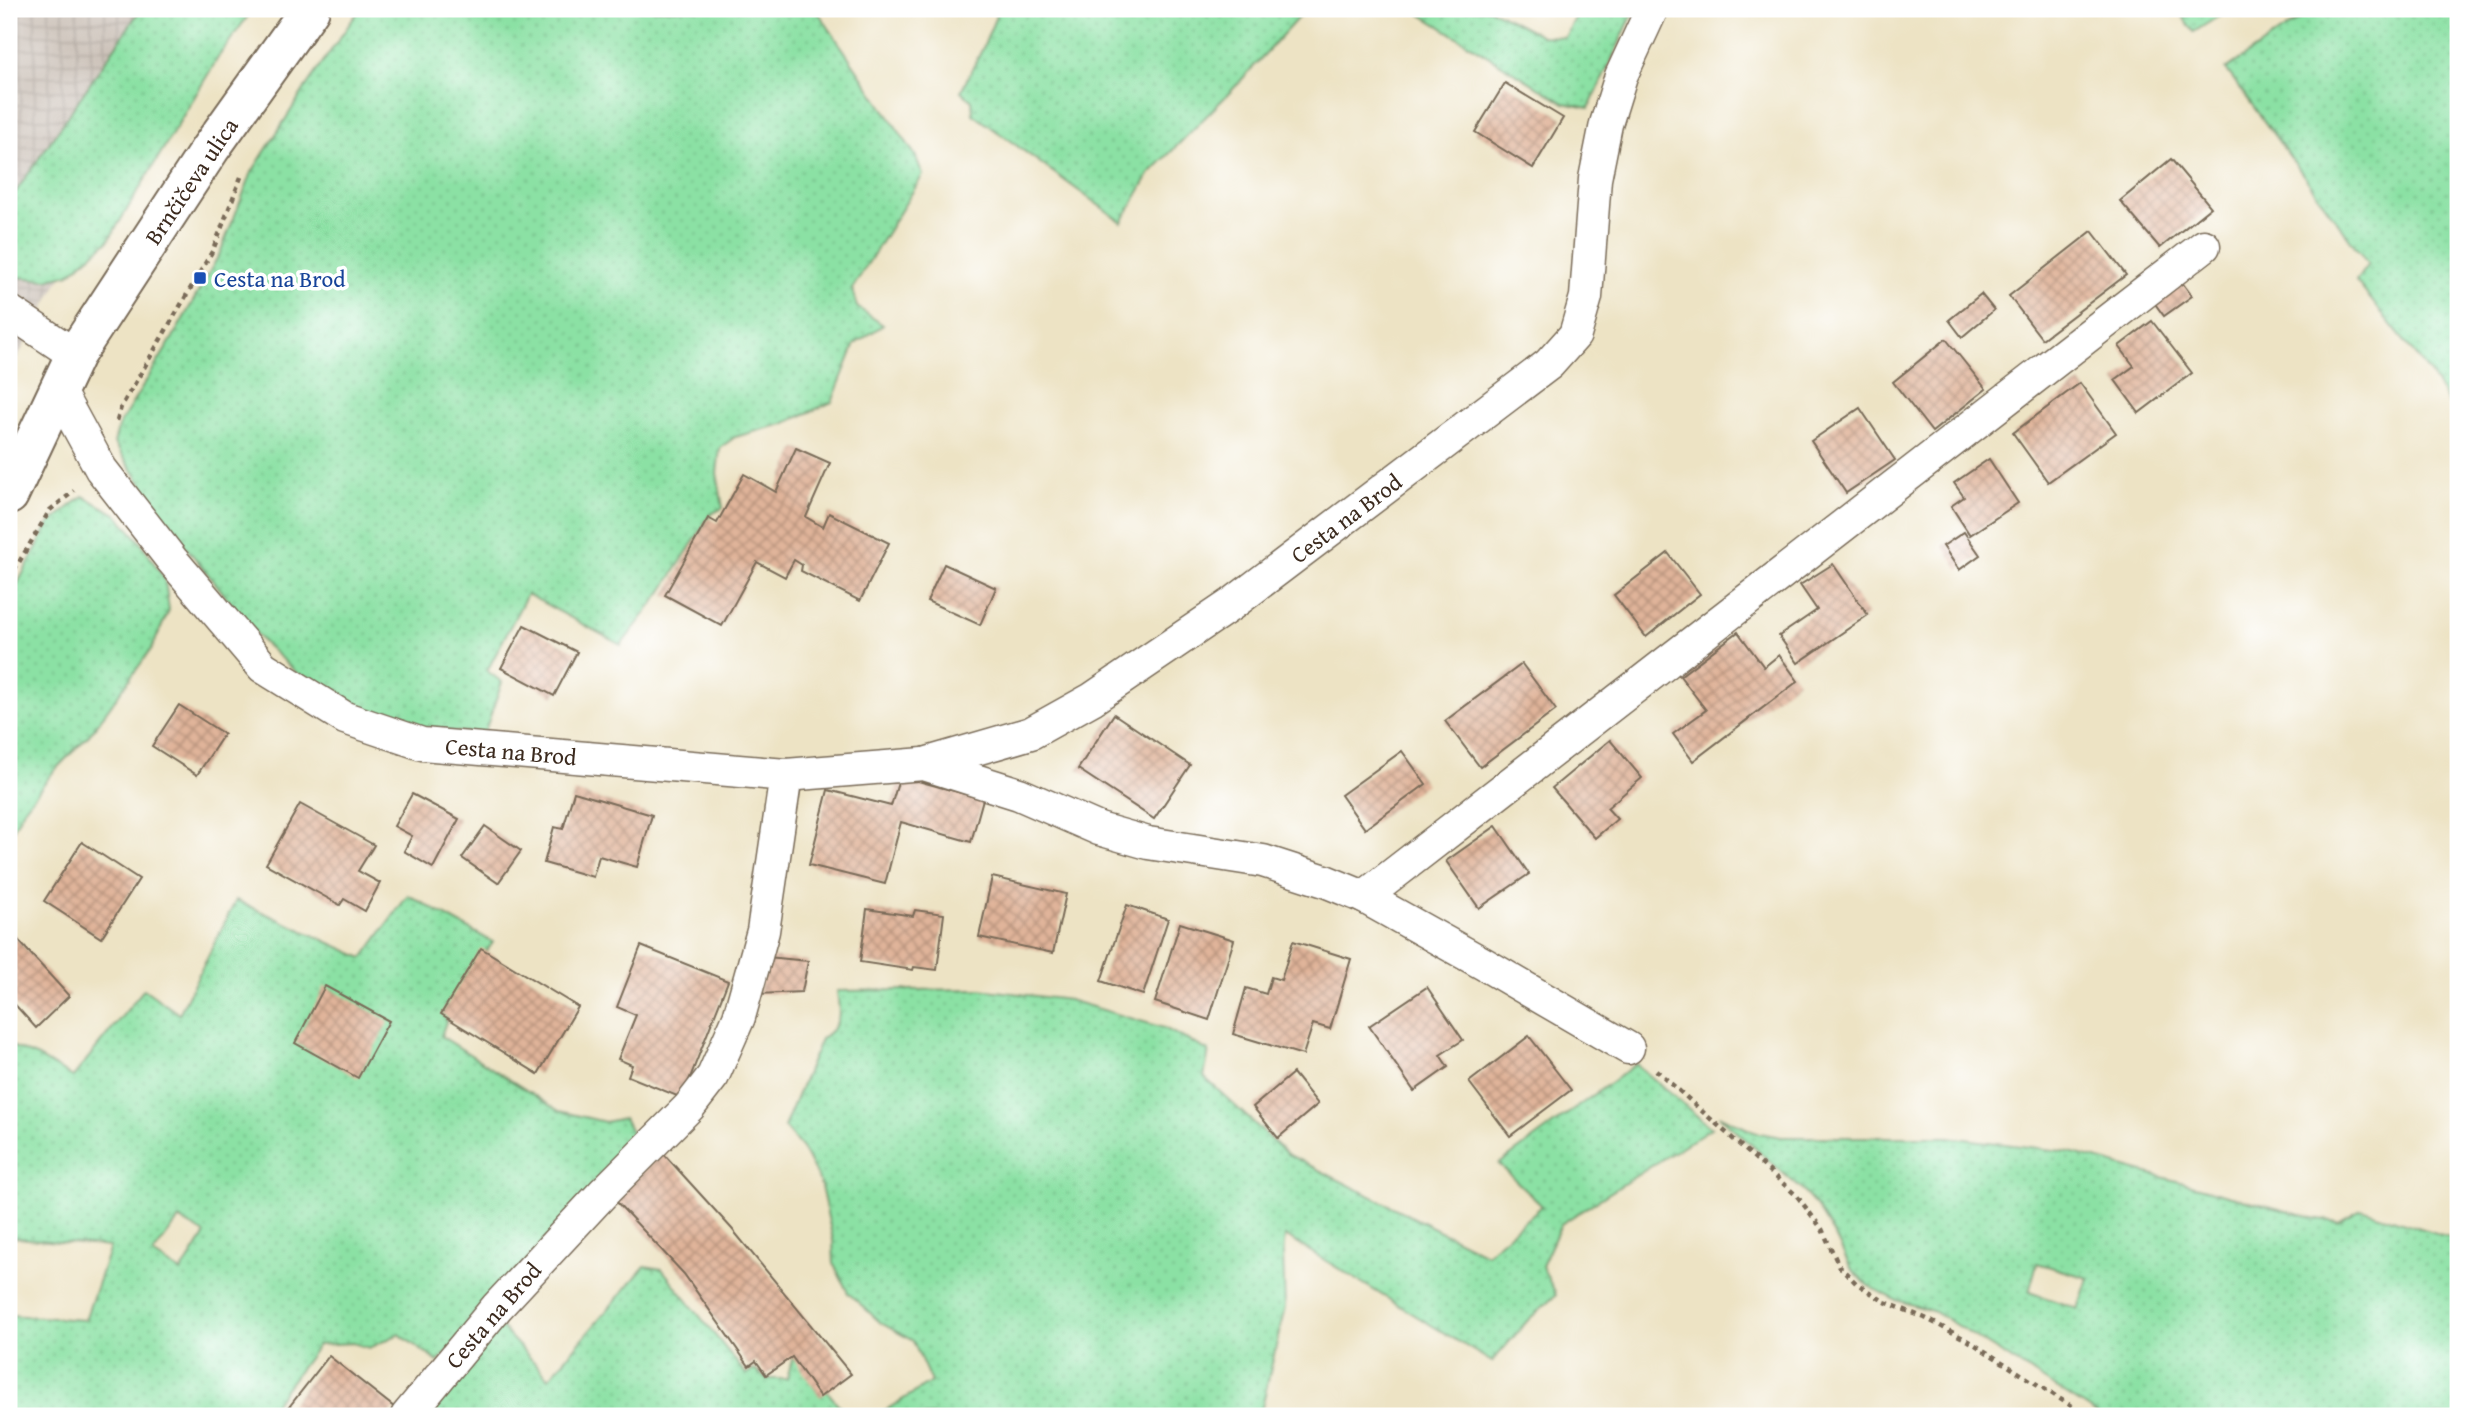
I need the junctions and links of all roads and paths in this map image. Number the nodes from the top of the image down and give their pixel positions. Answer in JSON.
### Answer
{"nodes":[{"id":1,"x":310,"y":9,"type":"edge"},
{"id":2,"x":1652,"y":9,"type":"edge"},
{"id":3,"x":242,"y":175,"type":"dead end"},
{"id":4,"x":2204,"y":246,"type":"dead end"},
{"id":5,"x":9,"y":311,"type":"edge"},
{"id":6,"x":75,"y":355,"type":"junction"},
{"id":7,"x":58,"y":390,"type":"junction"},
{"id":8,"x":101,"y":469,"type":"junction"},
{"id":9,"x":9,"y":495,"type":"edge"},
{"id":10,"x":9,"y":579,"type":"edge"},
{"id":11,"x":924,"y":764,"type":"junction"},
{"id":12,"x":786,"y":775,"type":"junction"},
{"id":13,"x":1364,"y":897,"type":"junction"},
{"id":14,"x":1628,"y":1048,"type":"joint"},
{"id":15,"x":407,"y":1416,"type":"edge"},
{"id":16,"x":2087,"y":1416,"type":"edge"}],
"edges":[{"from":1,"to":6,"type":"street","name":"Brnčičeva ulica"},
{"from":2,"to":11,"type":"street","name":"Cesta na Brod"},
{"from":3,"to":8,"type":"path"},
{"from":4,"to":13,"type":"street"},
{"from":5,"to":6,"type":"street"},
{"from":6,"to":7,"type":"street","name":"Brnčičeva ulica"},
{"from":7,"to":8,"type":"street","name":"Cesta na Brod"},
{"from":7,"to":9,"type":"street","name":"Brnčičeva ulica"},
{"from":8,"to":10,"type":"path"},
{"from":8,"to":12,"type":"street","name":"Cesta na Brod"},
{"from":11,"to":12,"type":"street","name":"Cesta na Brod"},
{"from":11,"to":13,"type":"street"},
{"from":12,"to":15,"type":"street","name":"Cesta na Brod"},
{"from":13,"to":14,"type":"street"},
{"from":14,"to":16,"type":"path"}]}
